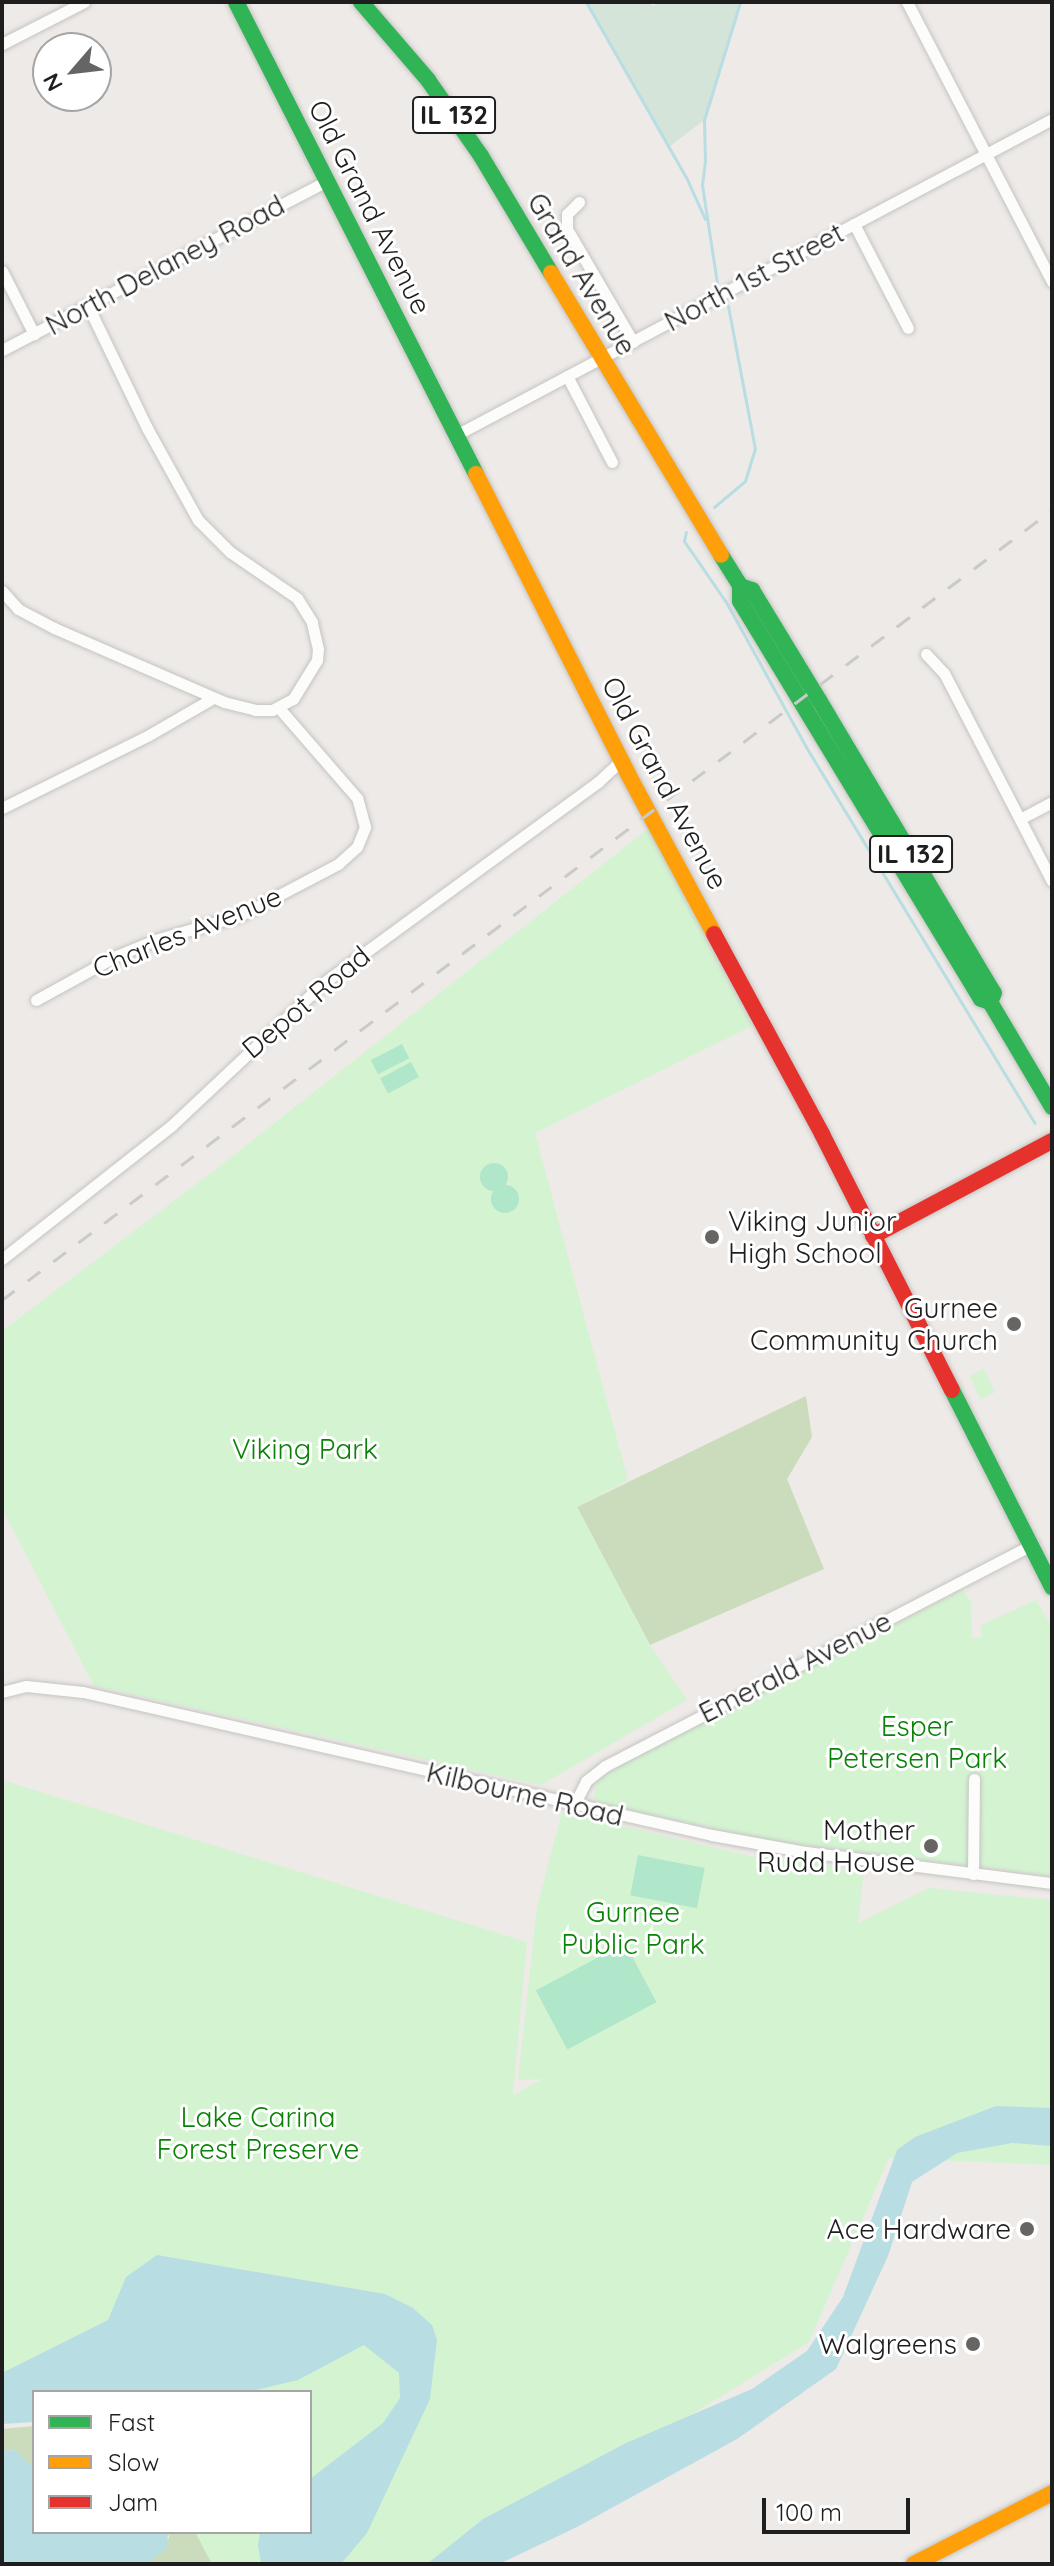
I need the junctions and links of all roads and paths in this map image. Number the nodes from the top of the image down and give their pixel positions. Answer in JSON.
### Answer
{"nodes":[{"id":1,"x":84,"y":2,"type":"edge"},
{"id":2,"x":236,"y":2,"type":"edge"},
{"id":3,"x":361,"y":2,"type":"edge"},
{"id":4,"x":907,"y":2,"type":"edge"},
{"id":5,"x":2,"y":44,"type":"edge"},
{"id":6,"x":1052,"y":119,"type":"edge"},
{"id":7,"x":987,"y":154,"type":"junction"},
{"id":8,"x":328,"y":180,"type":"junction"},
{"id":9,"x":579,"y":202,"type":"dead end"},
{"id":10,"x":854,"y":224,"type":"junction"},
{"id":11,"x":2,"y":271,"type":"edge"},
{"id":12,"x":1052,"y":282,"type":"edge"},
{"id":13,"x":88,"y":306,"type":"junction"},
{"id":14,"x":908,"y":328,"type":"dead end"},
{"id":15,"x":34,"y":334,"type":"junction"},
{"id":16,"x":633,"y":342,"type":"junction"},
{"id":17,"x":2,"y":350,"type":"edge"},
{"id":18,"x":603,"y":358,"type":"junction"},
{"id":19,"x":567,"y":376,"type":"junction"},
{"id":20,"x":456,"y":435,"type":"junction"},
{"id":21,"x":612,"y":462,"type":"dead end"},
{"id":22,"x":4,"y":598,"type":"edge"},
{"id":23,"x":926,"y":654,"type":"dead end"},
{"id":24,"x":213,"y":698,"type":"junction"},
{"id":25,"x":279,"y":708,"type":"junction"},
{"id":26,"x":622,"y":760,"type":"junction"},
{"id":27,"x":1052,"y":802,"type":"edge"},
{"id":28,"x":2,"y":808,"type":"edge"},
{"id":29,"x":1020,"y":819,"type":"junction"},
{"id":30,"x":1052,"y":881,"type":"edge"},
{"id":31,"x":36,"y":1000,"type":"dead end"},
{"id":32,"x":1052,"y":1107,"type":"edge"},
{"id":33,"x":1052,"y":1141,"type":"edge"},
{"id":34,"x":873,"y":1236,"type":"junction"},
{"id":35,"x":2,"y":1259,"type":"edge"},
{"id":36,"x":1031,"y":1545,"type":"junction"},
{"id":37,"x":1052,"y":1587,"type":"edge"},
{"id":38,"x":2,"y":1692,"type":"edge"},
{"id":39,"x":974,"y":1779,"type":"dead end"},
{"id":40,"x":574,"y":1805,"type":"junction"},
{"id":41,"x":973,"y":1874,"type":"junction"},
{"id":42,"x":1052,"y":1883,"type":"edge"},
{"id":43,"x":1052,"y":2493,"type":"edge"},
{"id":44,"x":914,"y":2564,"type":"edge"}],
"edges":[{"from":1,"to":5,"type":"street"},
{"from":2,"to":8,"type":"street","name":"Old Grand Avenue"},
{"from":3,"to":18,"type":"street","name":"Grand Avenue","number":"IL 132"},
{"from":4,"to":7,"type":"street"},
{"from":6,"to":7,"type":"street","name":"North 1st Street"},
{"from":7,"to":10,"type":"street","name":"North 1st Street"},
{"from":7,"to":12,"type":"street"},
{"from":8,"to":13,"type":"street","name":"North Delaney Road"},
{"from":8,"to":20,"type":"street","name":"Old Grand Avenue"},
{"from":9,"to":16,"type":"street"},
{"from":10,"to":14,"type":"street"},
{"from":10,"to":16,"type":"street","name":"North 1st Street"},
{"from":11,"to":15,"type":"street"},
{"from":13,"to":15,"type":"street","name":"North Delaney Road"},
{"from":13,"to":25,"type":"street"},
{"from":15,"to":17,"type":"street","name":"North Delaney Road"},
{"from":16,"to":18,"type":"street","name":"North 1st Street"},
{"from":18,"to":19,"type":"street","name":"North 1st Street"},
{"from":18,"to":32,"type":"street","name":"Grand Avenue","number":"IL 132"},
{"from":19,"to":20,"type":"street","name":"North 1st Street"},
{"from":19,"to":21,"type":"street"},
{"from":20,"to":26,"type":"street","name":"Old Grand Avenue"},
{"from":22,"to":24,"type":"street"},
{"from":23,"to":29,"type":"street"},
{"from":24,"to":25,"type":"street"},
{"from":24,"to":28,"type":"street"},
{"from":25,"to":31,"type":"street","name":"Charles Avenue"},
{"from":26,"to":34,"type":"street","name":"Old Grand Avenue"},
{"from":26,"to":35,"type":"street","name":"Depot Road"},
{"from":27,"to":29,"type":"street"},
{"from":29,"to":30,"type":"street"},
{"from":33,"to":34,"type":"street"},
{"from":34,"to":36,"type":"street","name":"Old Grand Avenue"},
{"from":36,"to":37,"type":"street","name":"Old Grand Avenue"},
{"from":36,"to":40,"type":"street","name":"Emerald Avenue"},
{"from":38,"to":40,"type":"street","name":"Kilbourne Road"},
{"from":39,"to":41,"type":"street"},
{"from":40,"to":41,"type":"street","name":"Kilbourne Road"},
{"from":41,"to":42,"type":"street","name":"Kilbourne Road"},
{"from":43,"to":44,"type":"street"}]}
